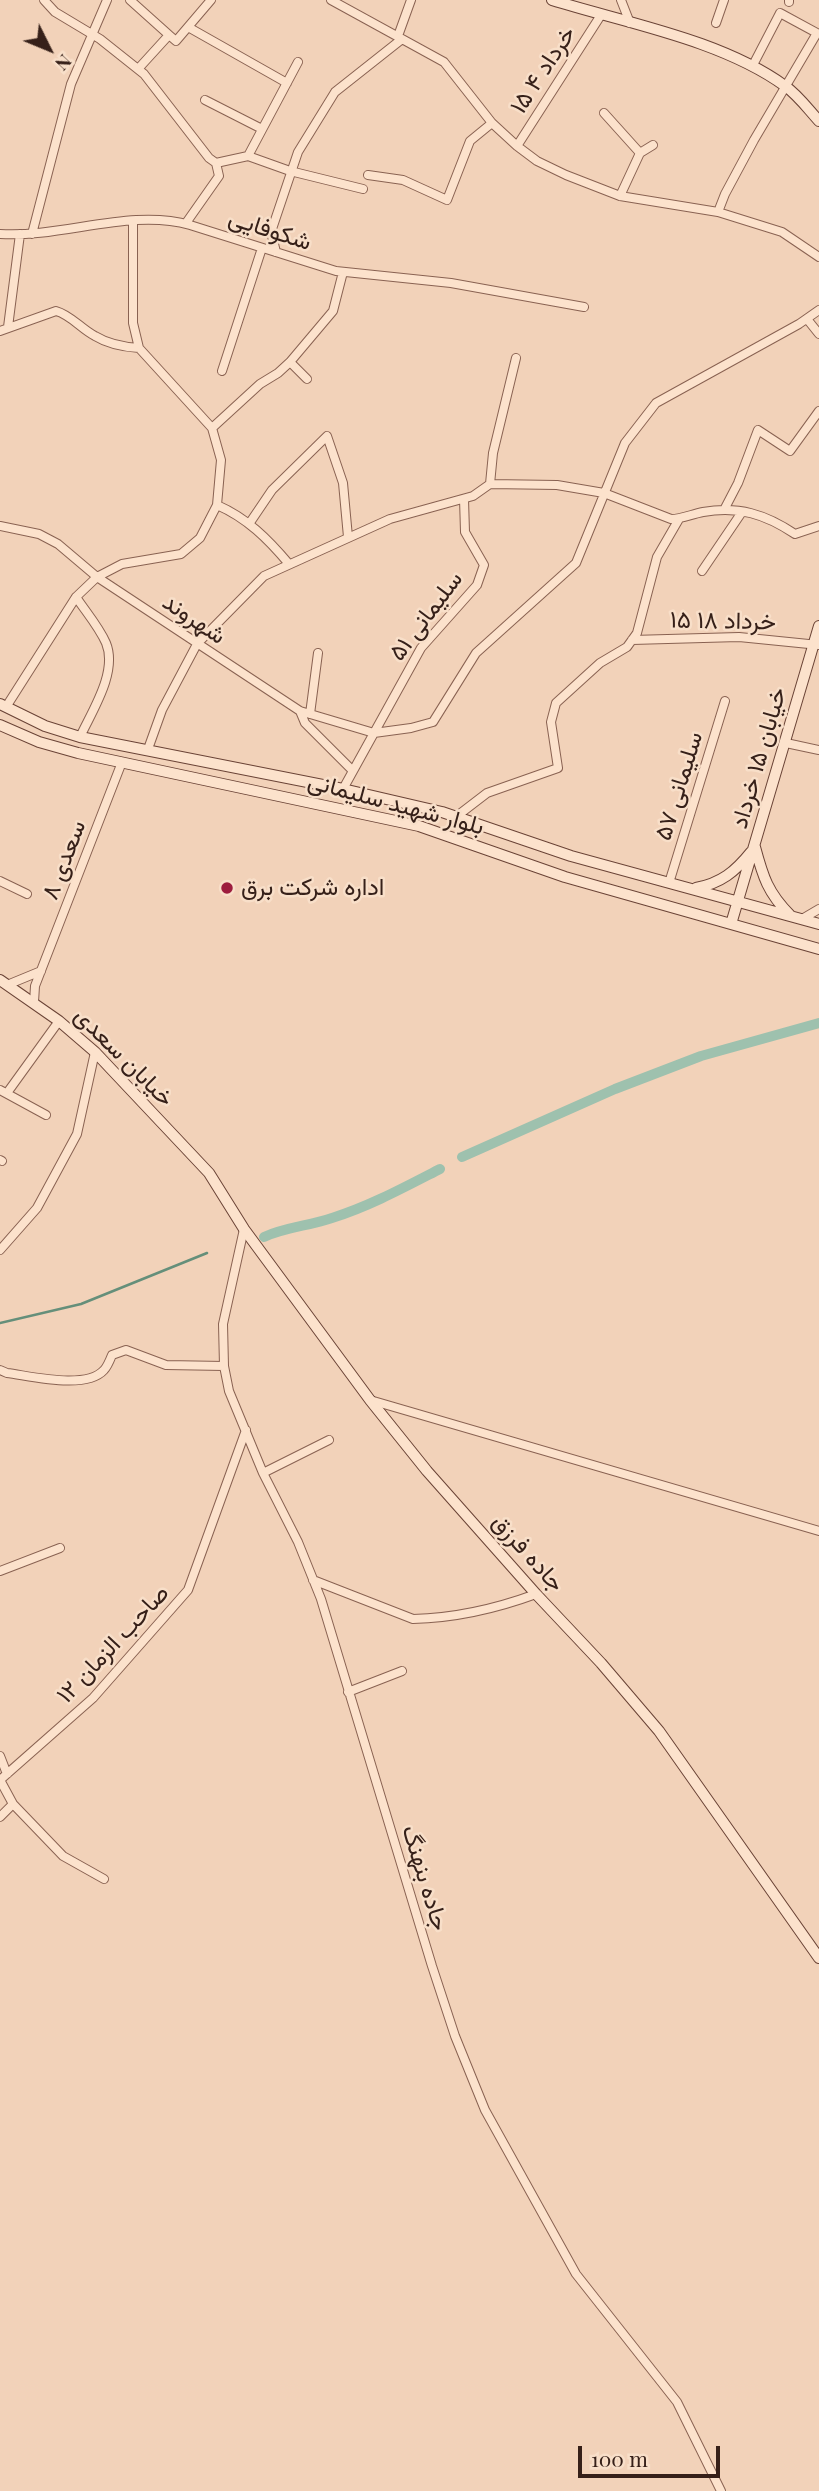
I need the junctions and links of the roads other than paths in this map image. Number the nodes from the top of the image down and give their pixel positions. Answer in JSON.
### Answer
{"nodes":[{"id":1,"x":44,"y":0,"type":"edge"},
{"id":2,"x":107,"y":0,"type":"edge"},
{"id":3,"x":130,"y":0,"type":"edge"},
{"id":4,"x":211,"y":0,"type":"edge"},
{"id":5,"x":331,"y":0,"type":"edge"},
{"id":6,"x":411,"y":0,"type":"edge"},
{"id":7,"x":552,"y":0,"type":"edge"},
{"id":8,"x":579,"y":0,"type":"edge"},
{"id":9,"x":621,"y":0,"type":"edge"},
{"id":10,"x":724,"y":0,"type":"edge"},
{"id":11,"x":568,"y":5,"type":"junction"},
{"id":12,"x":601,"y":15,"type":"junction"},
{"id":13,"x":630,"y":23,"type":"junction"},
{"id":14,"x":716,"y":23,"type":"dead end"},
{"id":15,"x":188,"y":27,"type":"junction"},
{"id":16,"x":92,"y":34,"type":"junction"},
{"id":17,"x":169,"y":35,"type":"junction"},
{"id":18,"x":400,"y":38,"type":"junction"},
{"id":19,"x":298,"y":62,"type":"dead end"},
{"id":20,"x":753,"y":65,"type":"junction"},
{"id":21,"x":138,"y":69,"type":"junction"},
{"id":22,"x":287,"y":83,"type":"junction"},
{"id":23,"x":787,"y":87,"type":"junction"},
{"id":24,"x":205,"y":100,"type":"dead end"},
{"id":25,"x":604,"y":113,"type":"dead end"},
{"id":26,"x":819,"y":121,"type":"edge"},
{"id":27,"x":492,"y":123,"type":"junction"},
{"id":28,"x":262,"y":129,"type":"junction"},
{"id":29,"x":653,"y":145,"type":"dead end"},
{"id":30,"x":517,"y":146,"type":"junction"},
{"id":31,"x":640,"y":153,"type":"junction"},
{"id":32,"x":248,"y":156,"type":"junction"},
{"id":33,"x":216,"y":163,"type":"junction"},
{"id":34,"x":290,"y":171,"type":"junction"},
{"id":35,"x":368,"y":175,"type":"dead end"},
{"id":36,"x":363,"y":189,"type":"dead end"},
{"id":37,"x":621,"y":196,"type":"junction"},
{"id":38,"x":718,"y":212,"type":"junction"},
{"id":39,"x":132,"y":221,"type":"junction"},
{"id":40,"x":186,"y":223,"type":"junction"},
{"id":41,"x":0,"y":234,"type":"edge"},
{"id":42,"x":20,"y":234,"type":"junction"},
{"id":43,"x":32,"y":234,"type":"junction"},
{"id":44,"x":262,"y":248,"type":"junction"},
{"id":45,"x":276,"y":253,"type":"junction"},
{"id":46,"x":819,"y":257,"type":"edge"},
{"id":47,"x":343,"y":272,"type":"junction"},
{"id":48,"x":584,"y":307,"type":"dead end"},
{"id":49,"x":819,"y":310,"type":"edge"},
{"id":50,"x":807,"y":320,"type":"junction"},
{"id":51,"x":4,"y":329,"type":"edge"},
{"id":52,"x":819,"y":334,"type":"edge"},
{"id":53,"x":139,"y":348,"type":"junction"},
{"id":54,"x":516,"y":358,"type":"dead end"},
{"id":55,"x":290,"y":362,"type":"junction"},
{"id":56,"x":222,"y":371,"type":"dead end"},
{"id":57,"x":307,"y":380,"type":"dead end"},
{"id":58,"x":819,"y":411,"type":"edge"},
{"id":59,"x":212,"y":428,"type":"junction"},
{"id":60,"x":490,"y":484,"type":"junction"},
{"id":61,"x":604,"y":493,"type":"junction"},
{"id":62,"x":464,"y":499,"type":"junction"},
{"id":63,"x":217,"y":505,"type":"junction"},
{"id":64,"x":725,"y":508,"type":"junction"},
{"id":65,"x":742,"y":512,"type":"junction"},
{"id":66,"x":679,"y":519,"type":"junction"},
{"id":67,"x":249,"y":524,"type":"junction"},
{"id":68,"x":0,"y":526,"type":"edge"},
{"id":69,"x":819,"y":526,"type":"edge"},
{"id":70,"x":348,"y":537,"type":"junction"},
{"id":71,"x":289,"y":564,"type":"junction"},
{"id":72,"x":702,"y":572,"type":"dead end"},
{"id":73,"x":97,"y":577,"type":"junction"},
{"id":74,"x":76,"y":597,"type":"junction"},
{"id":75,"x":819,"y":626,"type":"edge"},
{"id":76,"x":632,"y":640,"type":"junction"},
{"id":77,"x":197,"y":645,"type":"junction"},
{"id":78,"x":816,"y":645,"type":"edge"},
{"id":79,"x":318,"y":653,"type":"dead end"},
{"id":80,"x":725,"y":701,"type":"dead end"},
{"id":81,"x":3,"y":705,"type":"edge"},
{"id":82,"x":300,"y":711,"type":"junction"},
{"id":83,"x":310,"y":714,"type":"junction"},
{"id":84,"x":0,"y":725,"type":"edge"},
{"id":85,"x":374,"y":733,"type":"junction"},
{"id":86,"x":80,"y":737,"type":"junction"},
{"id":87,"x":786,"y":743,"type":"junction"},
{"id":88,"x":148,"y":749,"type":"junction"},
{"id":89,"x":819,"y":750,"type":"edge"},
{"id":90,"x":207,"y":761,"type":"junction"},
{"id":91,"x":122,"y":762,"type":"junction"},
{"id":92,"x":352,"y":770,"type":"junction"},
{"id":93,"x":203,"y":779,"type":"junction"},
{"id":94,"x":343,"y":789,"type":"junction"},
{"id":95,"x":457,"y":816,"type":"junction"},
{"id":96,"x":755,"y":847,"type":"junction"},
{"id":97,"x":0,"y":881,"type":"edge"},
{"id":98,"x":668,"y":883,"type":"junction"},
{"id":99,"x":691,"y":889,"type":"junction"},
{"id":100,"x":27,"y":894,"type":"dead end"},
{"id":101,"x":737,"y":902,"type":"junction"},
{"id":102,"x":819,"y":909,"type":"edge"},
{"id":103,"x":797,"y":918,"type":"junction"},
{"id":104,"x":731,"y":924,"type":"junction"},
{"id":105,"x":819,"y":924,"type":"edge"},
{"id":106,"x":819,"y":949,"type":"edge"},
{"id":107,"x":41,"y":971,"type":"junction"},
{"id":108,"x":3,"y":982,"type":"edge"},
{"id":109,"x":34,"y":1002,"type":"junction"},
{"id":110,"x":59,"y":1020,"type":"junction"},
{"id":111,"x":95,"y":1052,"type":"junction"},
{"id":112,"x":3,"y":1092,"type":"edge"},
{"id":113,"x":46,"y":1115,"type":"dead end"},
{"id":114,"x":209,"y":1173,"type":"joint"},
{"id":115,"x":244,"y":1229,"type":"junction"},
{"id":116,"x":0,"y":1250,"type":"edge"},
{"id":117,"x":223,"y":1366,"type":"junction"},
{"id":118,"x":0,"y":1370,"type":"edge"},
{"id":119,"x":370,"y":1400,"type":"junction"},
{"id":120,"x":246,"y":1430,"type":"junction"},
{"id":121,"x":329,"y":1440,"type":"dead end"},
{"id":122,"x":262,"y":1473,"type":"junction"},
{"id":123,"x":819,"y":1531,"type":"edge"},
{"id":124,"x":60,"y":1548,"type":"dead end"},
{"id":125,"x":0,"y":1571,"type":"edge"},
{"id":126,"x":313,"y":1580,"type":"junction"},
{"id":127,"x":536,"y":1594,"type":"junction"},
{"id":128,"x":402,"y":1671,"type":"dead end"},
{"id":129,"x":348,"y":1692,"type":"junction"},
{"id":130,"x":0,"y":1756,"type":"edge"},
{"id":131,"x":3,"y":1778,"type":"edge"},
{"id":132,"x":13,"y":1804,"type":"junction"},
{"id":133,"x":0,"y":1817,"type":"edge"},
{"id":134,"x":104,"y":1880,"type":"dead end"},
{"id":135,"x":819,"y":1958,"type":"edge"},
{"id":136,"x":721,"y":2491,"type":"edge"}],
"edges":[{"from":1,"to":16,"type":"street"},
{"from":2,"to":16,"type":"street"},
{"from":3,"to":17,"type":"street"},
{"from":4,"to":15,"type":"street"},
{"from":5,"to":18,"type":"street"},
{"from":6,"to":18,"type":"street"},
{"from":7,"to":11,"type":"main road"},
{"from":8,"to":11,"type":"street"},
{"from":9,"to":13,"type":"street"},
{"from":10,"to":14,"type":"street"},
{"from":11,"to":12,"type":"main road"},
{"from":12,"to":13,"type":"main road"},
{"from":12,"to":30,"type":"street","name":"۱۵ خرداد ۴"},
{"from":13,"to":20,"type":"main road"},
{"from":15,"to":17,"type":"street"},
{"from":15,"to":22,"type":"street"},
{"from":16,"to":21,"type":"street"},
{"from":16,"to":43,"type":"street"},
{"from":17,"to":21,"type":"street"},
{"from":18,"to":27,"type":"street"},
{"from":18,"to":34,"type":"street"},
{"from":19,"to":22,"type":"street"},
{"from":20,"to":23,"type":"main road"},
{"from":20,"to":23,"type":"street"},
{"from":21,"to":33,"type":"street"},
{"from":22,"to":28,"type":"street"},
{"from":23,"to":26,"type":"main road"},
{"from":23,"to":38,"type":"street"},
{"from":24,"to":28,"type":"street"},
{"from":25,"to":31,"type":"street"},
{"from":27,"to":30,"type":"street"},
{"from":27,"to":35,"type":"street"},
{"from":28,"to":32,"type":"street"},
{"from":29,"to":31,"type":"street"},
{"from":30,"to":37,"type":"street"},
{"from":31,"to":37,"type":"street"},
{"from":32,"to":33,"type":"street"},
{"from":32,"to":34,"type":"street"},
{"from":33,"to":40,"type":"street"},
{"from":34,"to":36,"type":"street"},
{"from":34,"to":45,"type":"street"},
{"from":37,"to":38,"type":"street"},
{"from":38,"to":46,"type":"street"},
{"from":39,"to":40,"type":"street","name":"شکوفایی"},
{"from":39,"to":43,"type":"street","name":"شکوفایی"},
{"from":39,"to":53,"type":"street"},
{"from":40,"to":44,"type":"street","name":"شکوفایی"},
{"from":41,"to":42,"type":"street","name":"شکوفایی"},
{"from":42,"to":43,"type":"street","name":"شکوفایی"},
{"from":42,"to":51,"type":"street"},
{"from":44,"to":45,"type":"street","name":"شکوفایی"},
{"from":44,"to":56,"type":"street"},
{"from":45,"to":47,"type":"street","name":"شکوفایی"},
{"from":47,"to":48,"type":"street","name":"شکوفایی"},
{"from":47,"to":55,"type":"street"},
{"from":49,"to":50,"type":"street"},
{"from":50,"to":52,"type":"street"},
{"from":50,"to":61,"type":"street"},
{"from":51,"to":53,"type":"street"},
{"from":53,"to":59,"type":"street"},
{"from":54,"to":60,"type":"street"},
{"from":55,"to":57,"type":"street"},
{"from":55,"to":59,"type":"street"},
{"from":58,"to":64,"type":"street"},
{"from":59,"to":63,"type":"street"},
{"from":60,"to":61,"type":"street"},
{"from":60,"to":62,"type":"street"},
{"from":61,"to":66,"type":"street"},
{"from":61,"to":85,"type":"street"},
{"from":62,"to":70,"type":"street"},
{"from":62,"to":85,"type":"street","name":"سلیمانی ۵۱"},
{"from":63,"to":67,"type":"street"},
{"from":63,"to":73,"type":"street"},
{"from":64,"to":65,"type":"street"},
{"from":64,"to":66,"type":"street"},
{"from":65,"to":69,"type":"street"},
{"from":65,"to":72,"type":"street"},
{"from":66,"to":76,"type":"street"},
{"from":67,"to":70,"type":"street"},
{"from":67,"to":71,"type":"street"},
{"from":68,"to":73,"type":"street","name":"شهروند"},
{"from":70,"to":71,"type":"street"},
{"from":71,"to":77,"type":"street"},
{"from":73,"to":74,"type":"street"},
{"from":73,"to":77,"type":"street","name":"شهروند"},
{"from":74,"to":81,"type":"street"},
{"from":74,"to":86,"type":"street"},
{"from":75,"to":78,"type":"main road","name":"خیابان ۱۵ خرداد"},
{"from":76,"to":78,"type":"street","name":"۱۵ خرداد ۱۸"},
{"from":76,"to":95,"type":"street"},
{"from":77,"to":82,"type":"street","name":"شهروند"},
{"from":77,"to":88,"type":"street"},
{"from":78,"to":87,"type":"main road","name":"خیابان ۱۵ خرداد"},
{"from":79,"to":83,"type":"street"},
{"from":80,"to":98,"type":"street","name":"سلیمانی ۵۷"},
{"from":81,"to":86,"type":"main road","name":"بلوار شهید سلیمانی"},
{"from":82,"to":83,"type":"street","name":"شهروند"},
{"from":82,"to":92,"type":"street"},
{"from":83,"to":85,"type":"street","name":"شهروند"},
{"from":84,"to":91,"type":"main road","name":"بلوار شهید سلیمانی"},
{"from":85,"to":92,"type":"street","name":"سلیمانی ۵۱"},
{"from":86,"to":88,"type":"main road","name":"بلوار شهید سلیمانی"},
{"from":87,"to":89,"type":"street"},
{"from":87,"to":96,"type":"main road","name":"خیابان ۱۵ خرداد"},
{"from":88,"to":90,"type":"main road","name":"بلوار شهید سلیمانی"},
{"from":90,"to":93,"type":"main road"},
{"from":90,"to":94,"type":"main road","name":"بلوار شهید سلیمانی"},
{"from":91,"to":93,"type":"main road","name":"بلوار شهید سلیمانی"},
{"from":91,"to":107,"type":"street","name":"سعدی ۸"},
{"from":92,"to":94,"type":"street","name":"سلیمانی ۵۱"},
{"from":93,"to":104,"type":"main road","name":"بلوار شهید سلیمانی"},
{"from":94,"to":95,"type":"main road","name":"بلوار شهید سلیمانی"},
{"from":95,"to":98,"type":"main road","name":"بلوار شهید سلیمانی"},
{"from":96,"to":99,"type":"main road"},
{"from":96,"to":101,"type":"main road","name":"خیابان ۱۵ خرداد"},
{"from":96,"to":103,"type":"main road"},
{"from":97,"to":100,"type":"street"},
{"from":98,"to":99,"type":"main road","name":"بلوار شهید سلیمانی"},
{"from":99,"to":101,"type":"main road","name":"بلوار شهید سلیمانی"},
{"from":101,"to":103,"type":"main road","name":"بلوار شهید سلیمانی"},
{"from":101,"to":104,"type":"main road","name":"خیابان ۱۵ خرداد"},
{"from":102,"to":103,"type":"street"},
{"from":103,"to":105,"type":"main road","name":"بلوار شهید سلیمانی"},
{"from":104,"to":106,"type":"main road","name":"بلوار شهید سلیمانی"},
{"from":107,"to":108,"type":"street"},
{"from":107,"to":109,"type":"street","name":"سعدی ۸"},
{"from":108,"to":109,"type":"main road","name":"خیابان سعدی"},
{"from":109,"to":110,"type":"main road","name":"خیابان سعدی"},
{"from":110,"to":111,"type":"main road","name":"خیابان سعدی"},
{"from":110,"to":112,"type":"street"},
{"from":111,"to":114,"type":"main road","name":"خیابان سعدی"},
{"from":111,"to":116,"type":"street"},
{"from":112,"to":113,"type":"street"},
{"from":114,"to":115,"type":"main road","name":"جاده فرزق"},
{"from":115,"to":117,"type":"street","name":"جاده بنهنگ"},
{"from":115,"to":119,"type":"main road","name":"جاده فرزق"},
{"from":117,"to":118,"type":"street"},
{"from":117,"to":120,"type":"street","name":"جاده بنهنگ"},
{"from":119,"to":123,"type":"street"},
{"from":119,"to":127,"type":"main road","name":"جاده فرزق"},
{"from":120,"to":122,"type":"street","name":"جاده بنهنگ"},
{"from":120,"to":131,"type":"street","name":"صاحب الزمان ۱۲"},
{"from":121,"to":122,"type":"street"},
{"from":122,"to":126,"type":"street","name":"جاده بنهنگ"},
{"from":124,"to":125,"type":"street"},
{"from":126,"to":127,"type":"street"},
{"from":126,"to":129,"type":"street","name":"جاده بنهنگ"},
{"from":127,"to":135,"type":"main road","name":"جاده فرزق"},
{"from":128,"to":129,"type":"street"},
{"from":129,"to":136,"type":"street","name":"جاده بنهنگ"},
{"from":130,"to":131,"type":"street"},
{"from":131,"to":132,"type":"street"},
{"from":132,"to":133,"type":"street"},
{"from":132,"to":134,"type":"street"}]}
